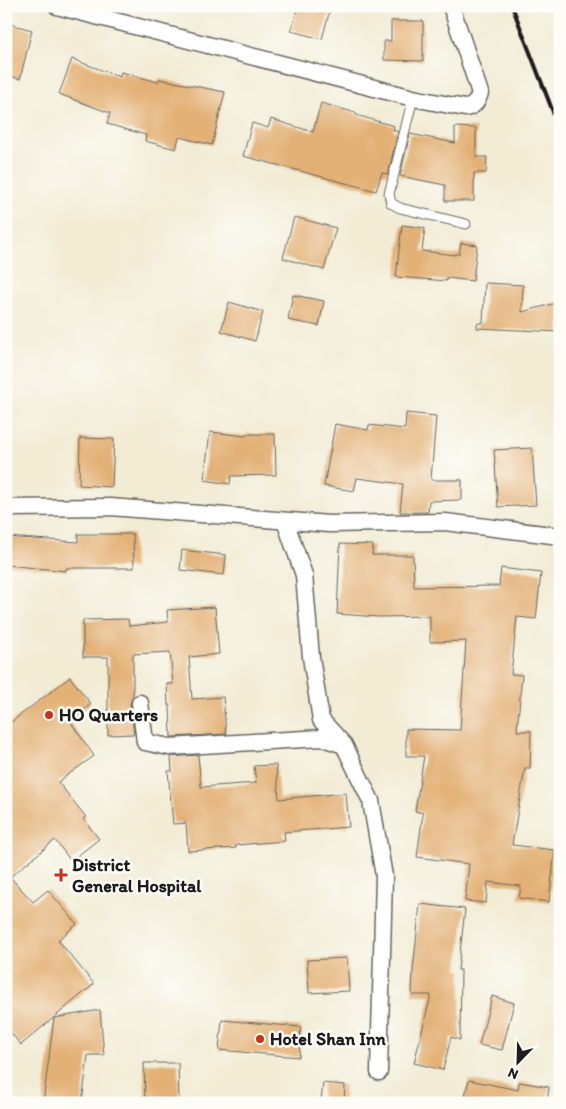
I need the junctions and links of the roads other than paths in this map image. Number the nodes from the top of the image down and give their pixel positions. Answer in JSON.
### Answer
{"nodes":[{"id":1,"x":56,"y":6,"type":"edge"},
{"id":2,"x":451,"y":6,"type":"edge"},
{"id":3,"x":412,"y":98,"type":"junction"},
{"id":4,"x":466,"y":224,"type":"dead end"},
{"id":5,"x":6,"y":508,"type":"edge"},
{"id":6,"x":286,"y":520,"type":"junction"},
{"id":7,"x":560,"y":536,"type":"edge"},
{"id":8,"x":140,"y":703,"type":"dead end"},
{"id":9,"x":344,"y":745,"type":"junction"},
{"id":10,"x":379,"y":1072,"type":"dead end"}],
"edges":[{"from":1,"to":3,"type":"street"},
{"from":2,"to":3,"type":"street"},
{"from":3,"to":4,"type":"lane"},
{"from":5,"to":6,"type":"street"},
{"from":6,"to":7,"type":"street"},
{"from":6,"to":9,"type":"street"},
{"from":8,"to":9,"type":"street"},
{"from":9,"to":10,"type":"street"}]}
